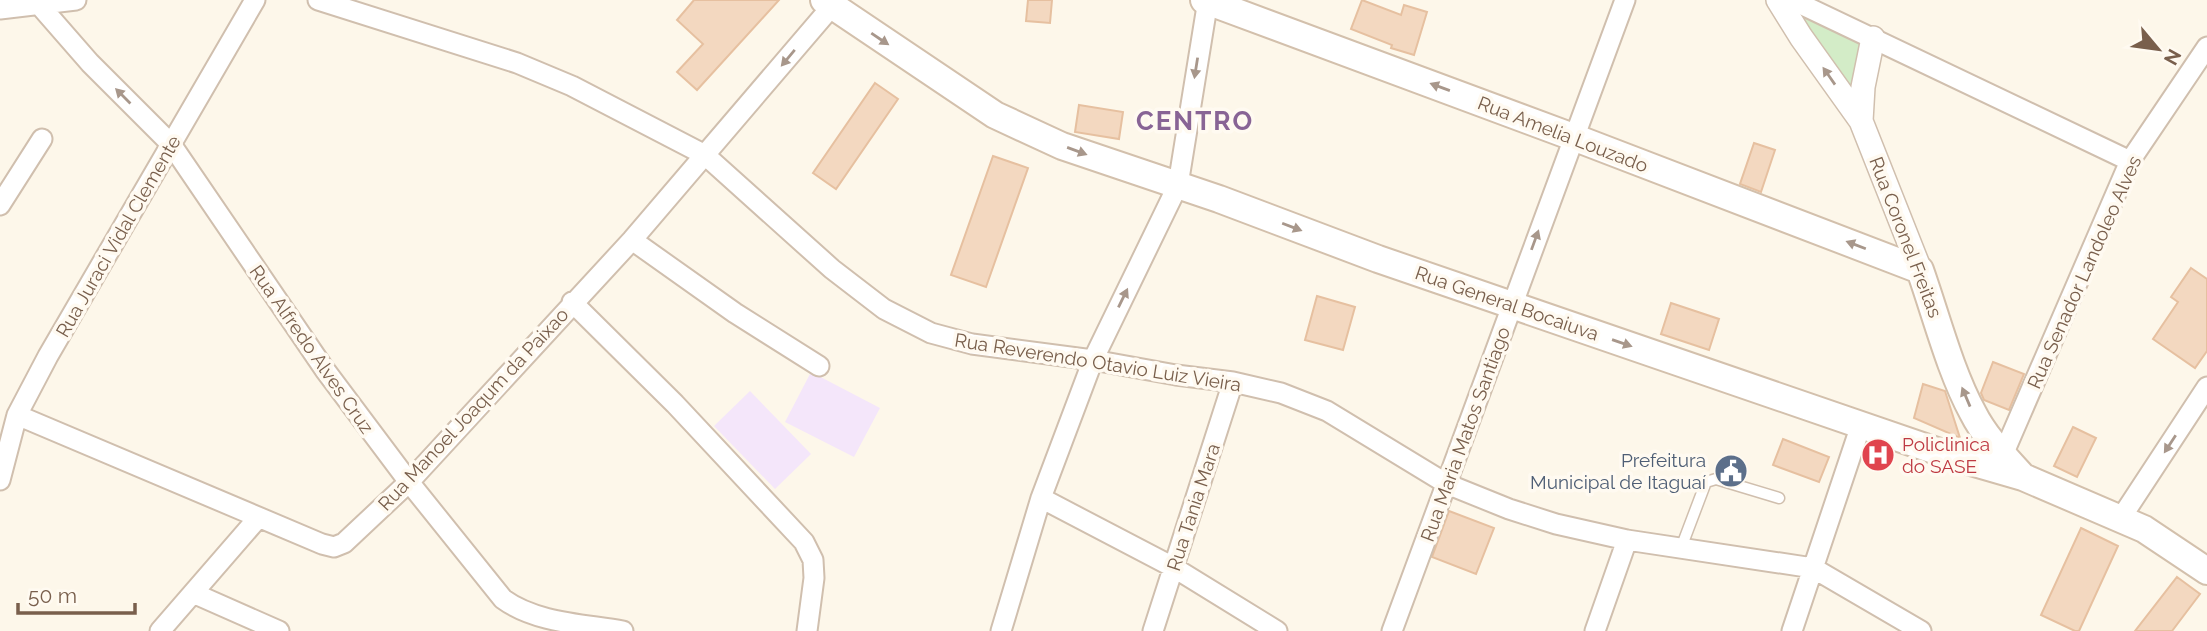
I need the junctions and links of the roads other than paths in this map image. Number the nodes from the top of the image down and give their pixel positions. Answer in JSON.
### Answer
{"nodes":[{"id":1,"x":76,"y":0,"type":"edge"},
{"id":2,"x":255,"y":0,"type":"edge"},
{"id":3,"x":318,"y":0,"type":"edge"},
{"id":4,"x":1207,"y":0,"type":"edge"},
{"id":5,"x":1625,"y":0,"type":"edge"},
{"id":6,"x":1779,"y":0,"type":"edge"},
{"id":7,"x":1792,"y":0,"type":"edge"},
{"id":8,"x":37,"y":2,"type":"edge"},
{"id":9,"x":828,"y":3,"type":"edge"},
{"id":10,"x":0,"y":9,"type":"edge"},
{"id":11,"x":1873,"y":38,"type":"junction"},
{"id":12,"x":2207,"y":47,"type":"edge"},
{"id":13,"x":1861,"y":121,"type":"junction"},
{"id":14,"x":1573,"y":137,"type":"junction"},
{"id":15,"x":42,"y":139,"type":"dead end"},
{"id":16,"x":171,"y":144,"type":"junction"},
{"id":17,"x":705,"y":155,"type":"junction"},
{"id":18,"x":2130,"y":161,"type":"junction"},
{"id":19,"x":1178,"y":185,"type":"junction"},
{"id":20,"x":0,"y":205,"type":"edge"},
{"id":21,"x":632,"y":240,"type":"junction"},
{"id":22,"x":1920,"y":270,"type":"junction"},
{"id":23,"x":572,"y":302,"type":"junction"},
{"id":24,"x":1512,"y":304,"type":"junction"},
{"id":25,"x":1093,"y":360,"type":"junction"},
{"id":26,"x":819,"y":366,"type":"dead end"},
{"id":27,"x":1233,"y":382,"type":"junction"},
{"id":28,"x":2207,"y":387,"type":"edge"},
{"id":29,"x":10,"y":425,"type":"edge"},
{"id":30,"x":1861,"y":425,"type":"junction"},
{"id":31,"x":1982,"y":428,"type":"junction"},
{"id":32,"x":1954,"y":457,"type":"junction"},
{"id":33,"x":2000,"y":462,"type":"junction"},
{"id":34,"x":0,"y":480,"type":"edge"},
{"id":35,"x":409,"y":482,"type":"junction"},
{"id":36,"x":1447,"y":484,"type":"junction"},
{"id":37,"x":1041,"y":498,"type":"junction"},
{"id":38,"x":1779,"y":498,"type":"dead end"},
{"id":39,"x":258,"y":518,"type":"junction"},
{"id":40,"x":2121,"y":519,"type":"junction"},
{"id":41,"x":1628,"y":540,"type":"junction"},
{"id":42,"x":1681,"y":548,"type":"junction"},
{"id":43,"x":1173,"y":567,"type":"junction"},
{"id":44,"x":1813,"y":568,"type":"junction"},
{"id":45,"x":2207,"y":571,"type":"edge"},
{"id":46,"x":193,"y":593,"type":"junction"},
{"id":47,"x":160,"y":631,"type":"edge"},
{"id":48,"x":279,"y":631,"type":"edge"},
{"id":49,"x":623,"y":631,"type":"edge"},
{"id":50,"x":807,"y":631,"type":"edge"},
{"id":51,"x":1001,"y":631,"type":"edge"},
{"id":52,"x":1153,"y":631,"type":"edge"},
{"id":53,"x":1277,"y":631,"type":"edge"},
{"id":54,"x":1392,"y":631,"type":"edge"},
{"id":55,"x":1595,"y":631,"type":"edge"},
{"id":56,"x":1792,"y":631,"type":"edge"},
{"id":57,"x":1921,"y":631,"type":"edge"}],
"edges":[{"from":1,"to":8,"type":"street"},
{"from":2,"to":16,"type":"street","name":"Rua Juraci Vidal Clemente"},
{"from":3,"to":17,"type":"street","name":"Rua Reverendo Otavio Luiz Vieira"},
{"from":14,"to":4,"type":"main road","name":"Rua Amelia Louzado","one_way":true},
{"from":4,"to":19,"type":"street","one_way":true},
{"from":5,"to":14,"type":"street","name":"Rua Maria Matos Santiago"},
{"from":13,"to":6,"type":"street","name":"Rua Coronel Freitas","one_way":true},
{"from":7,"to":11,"type":"street"},
{"from":8,"to":10,"type":"street"},
{"from":16,"to":8,"type":"street","name":"Rua Alfredo Alves Cruz","one_way":true},
{"from":9,"to":17,"type":"street","name":"Rua Manoel Joaqum da Paixao","one_way":true},
{"from":9,"to":19,"type":"main road","name":"Rua General Bocaiuva","one_way":true},
{"from":11,"to":13,"type":"street"},
{"from":11,"to":18,"type":"street"},
{"from":12,"to":18,"type":"street","name":"Rua Senador Landoleo Alves"},
{"from":13,"to":22,"type":"street","name":"Rua Coronel Freitas"},
{"from":22,"to":14,"type":"main road","name":"Rua Amelia Louzado","one_way":true},
{"from":24,"to":14,"type":"street","name":"Rua Maria Matos Santiago","one_way":true},
{"from":15,"to":20,"type":"street"},
{"from":16,"to":29,"type":"street","name":"Rua Juraci Vidal Clemente"},
{"from":16,"to":35,"type":"street","name":"Rua Alfredo Alves Cruz"},
{"from":17,"to":21,"type":"street","name":"Rua Manoel Joaqum da Paixao"},
{"from":17,"to":25,"type":"street","name":"Rua Reverendo Otavio Luiz Vieira"},
{"from":18,"to":33,"type":"street","name":"Rua Senador Landoleo Alves"},
{"from":19,"to":24,"type":"main road","name":"Rua General Bocaiuva","one_way":true},
{"from":25,"to":19,"type":"street","one_way":true},
{"from":21,"to":23,"type":"street","name":"Rua Manoel Joaqum da Paixao"},
{"from":21,"to":26,"type":"street"},
{"from":31,"to":22,"type":"main road","name":"Rua Coronel Freitas","one_way":true},
{"from":23,"to":35,"type":"street","name":"Rua Manoel Joaqum da Paixao"},
{"from":23,"to":50,"type":"street"},
{"from":24,"to":30,"type":"main road","name":"Rua General Bocaiuva","one_way":true},
{"from":24,"to":36,"type":"street","name":"Rua Maria Matos Santiago"},
{"from":25,"to":27,"type":"street","name":"Rua Reverendo Otavio Luiz Vieira"},
{"from":25,"to":37,"type":"street"},
{"from":27,"to":36,"type":"street","name":"Rua Reverendo Otavio Luiz Vieira"},
{"from":27,"to":43,"type":"street","name":"Rua Tania Mara"},
{"from":28,"to":40,"type":"street","one_way":true},
{"from":29,"to":34,"type":"street","name":"Rua Juraci Vidal Clemente"},
{"from":29,"to":39,"type":"street","name":"Rua Manoel Joaqum da Paixao"},
{"from":30,"to":32,"type":"main road","name":"Rua General Bocaiuva"},
{"from":30,"to":44,"type":"street"},
{"from":31,"to":32,"type":"main road"},
{"from":31,"to":33,"type":"main road","name":"Rua Coronel Freitas"},
{"from":32,"to":33,"type":"main road","name":"Rua General Bocaiuva"},
{"from":33,"to":40,"type":"main road","name":"Rua Coronel Freitas"},
{"from":35,"to":39,"type":"street","name":"Rua Manoel Joaqum da Paixao"},
{"from":35,"to":49,"type":"street","name":"Rua Alfredo Alves Cruz"},
{"from":36,"to":41,"type":"street","name":"Rua Reverendo Otavio Luiz Vieira"},
{"from":36,"to":54,"type":"street","name":"Rua Maria Matos Santiago"},
{"from":37,"to":43,"type":"street"},
{"from":37,"to":51,"type":"street"},
{"from":38,"to":42,"type":"lane"},
{"from":39,"to":46,"type":"street"},
{"from":40,"to":45,"type":"main road"},
{"from":41,"to":42,"type":"street","name":"Rua Reverendo Otavio Luiz Vieira"},
{"from":41,"to":55,"type":"street"},
{"from":42,"to":44,"type":"street","name":"Rua Reverendo Otavio Luiz Vieira"},
{"from":43,"to":52,"type":"street","name":"Rua Tania Mara"},
{"from":43,"to":53,"type":"street"},
{"from":44,"to":56,"type":"street"},
{"from":44,"to":57,"type":"street","name":"Rua Reverendo Otavio Luiz Vieira"},
{"from":46,"to":47,"type":"street"},
{"from":46,"to":48,"type":"street"}]}
